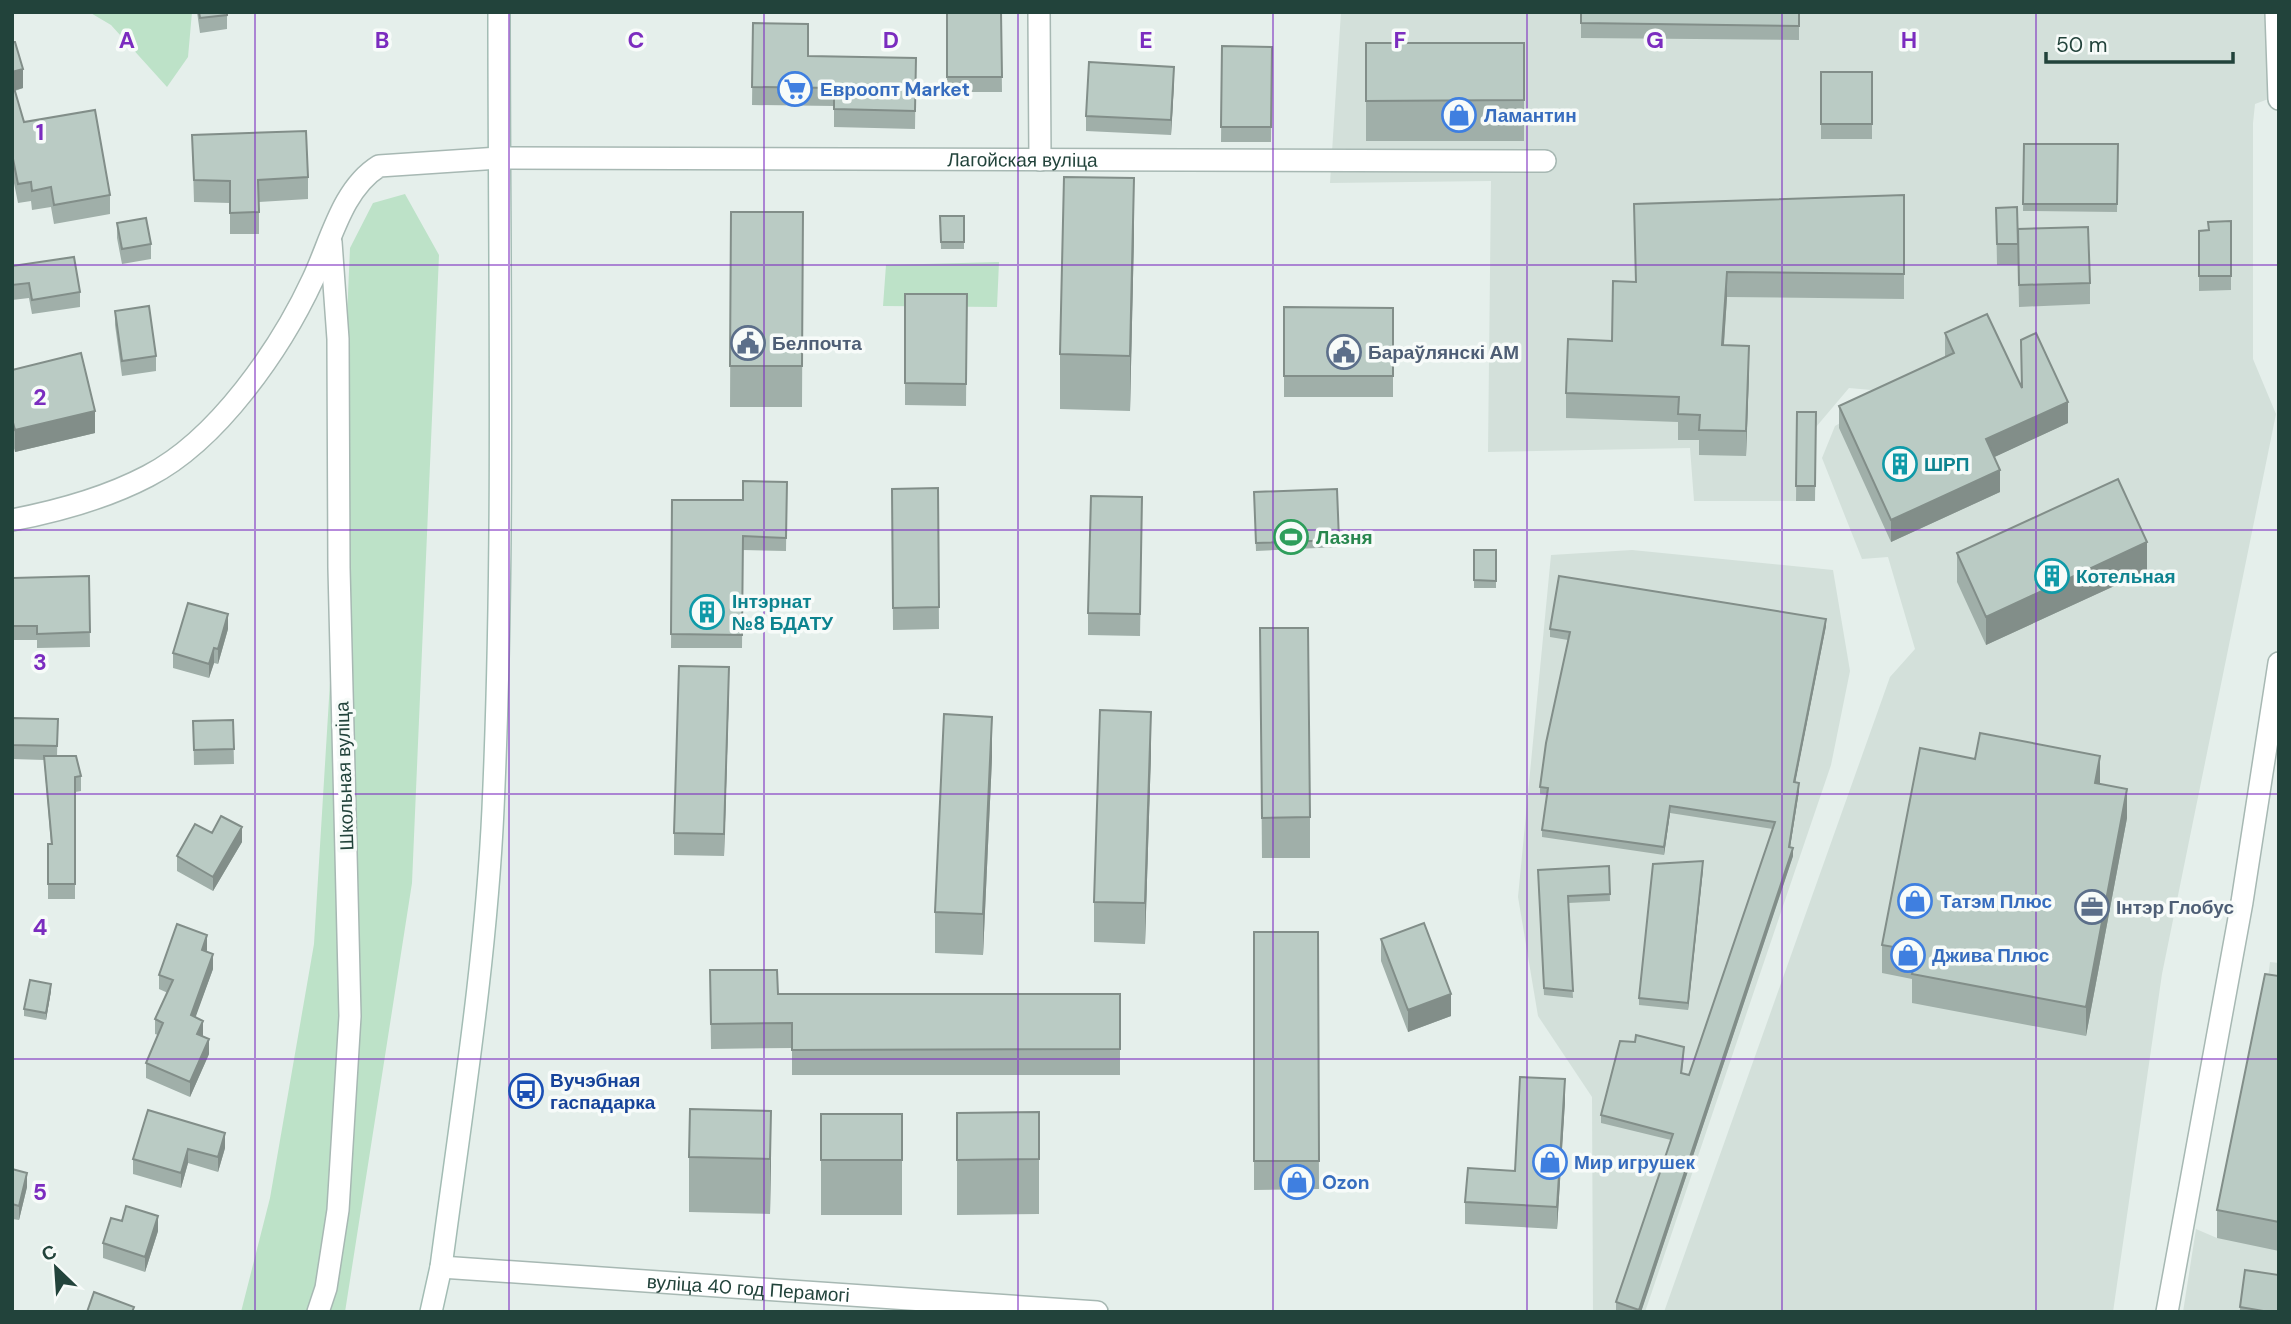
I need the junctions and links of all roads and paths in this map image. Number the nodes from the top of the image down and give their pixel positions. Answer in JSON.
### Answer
{"nodes":[{"id":1,"x":499,"y":12,"type":"edge"},
{"id":2,"x":1039,"y":12,"type":"edge"},
{"id":3,"x":2276,"y":12,"type":"edge"},
{"id":4,"x":2279,"y":99,"type":"edge"},
{"id":5,"x":499,"y":158,"type":"junction"},
{"id":6,"x":1040,"y":160,"type":"junction"},
{"id":7,"x":1545,"y":161,"type":"dead end"},
{"id":8,"x":331,"y":239,"type":"junction"},
{"id":9,"x":12,"y":520,"type":"edge"},
{"id":10,"x":2279,"y":663,"type":"edge"},
{"id":11,"x":441,"y":1267,"type":"junction"},
{"id":12,"x":318,"y":1312,"type":"edge"},
{"id":13,"x":431,"y":1312,"type":"edge"},
{"id":14,"x":1097,"y":1312,"type":"edge"},
{"id":15,"x":2167,"y":1312,"type":"edge"}],
"edges":[{"from":1,"to":5,"type":"street"},
{"from":2,"to":6,"type":"street"},
{"from":3,"to":4,"type":"street"},
{"from":5,"to":6,"type":"street","name":"Лагойская вуліца"},
{"from":5,"to":8,"type":"street"},
{"from":5,"to":11,"type":"street"},
{"from":6,"to":7,"type":"street","name":"Лагойская вуліца"},
{"from":8,"to":9,"type":"street"},
{"from":8,"to":12,"type":"street","name":"Школьная вуліца"},
{"from":10,"to":15,"type":"street"},
{"from":11,"to":13,"type":"street"},
{"from":11,"to":14,"type":"street","name":"вуліца 40 год Перамогі"}]}
